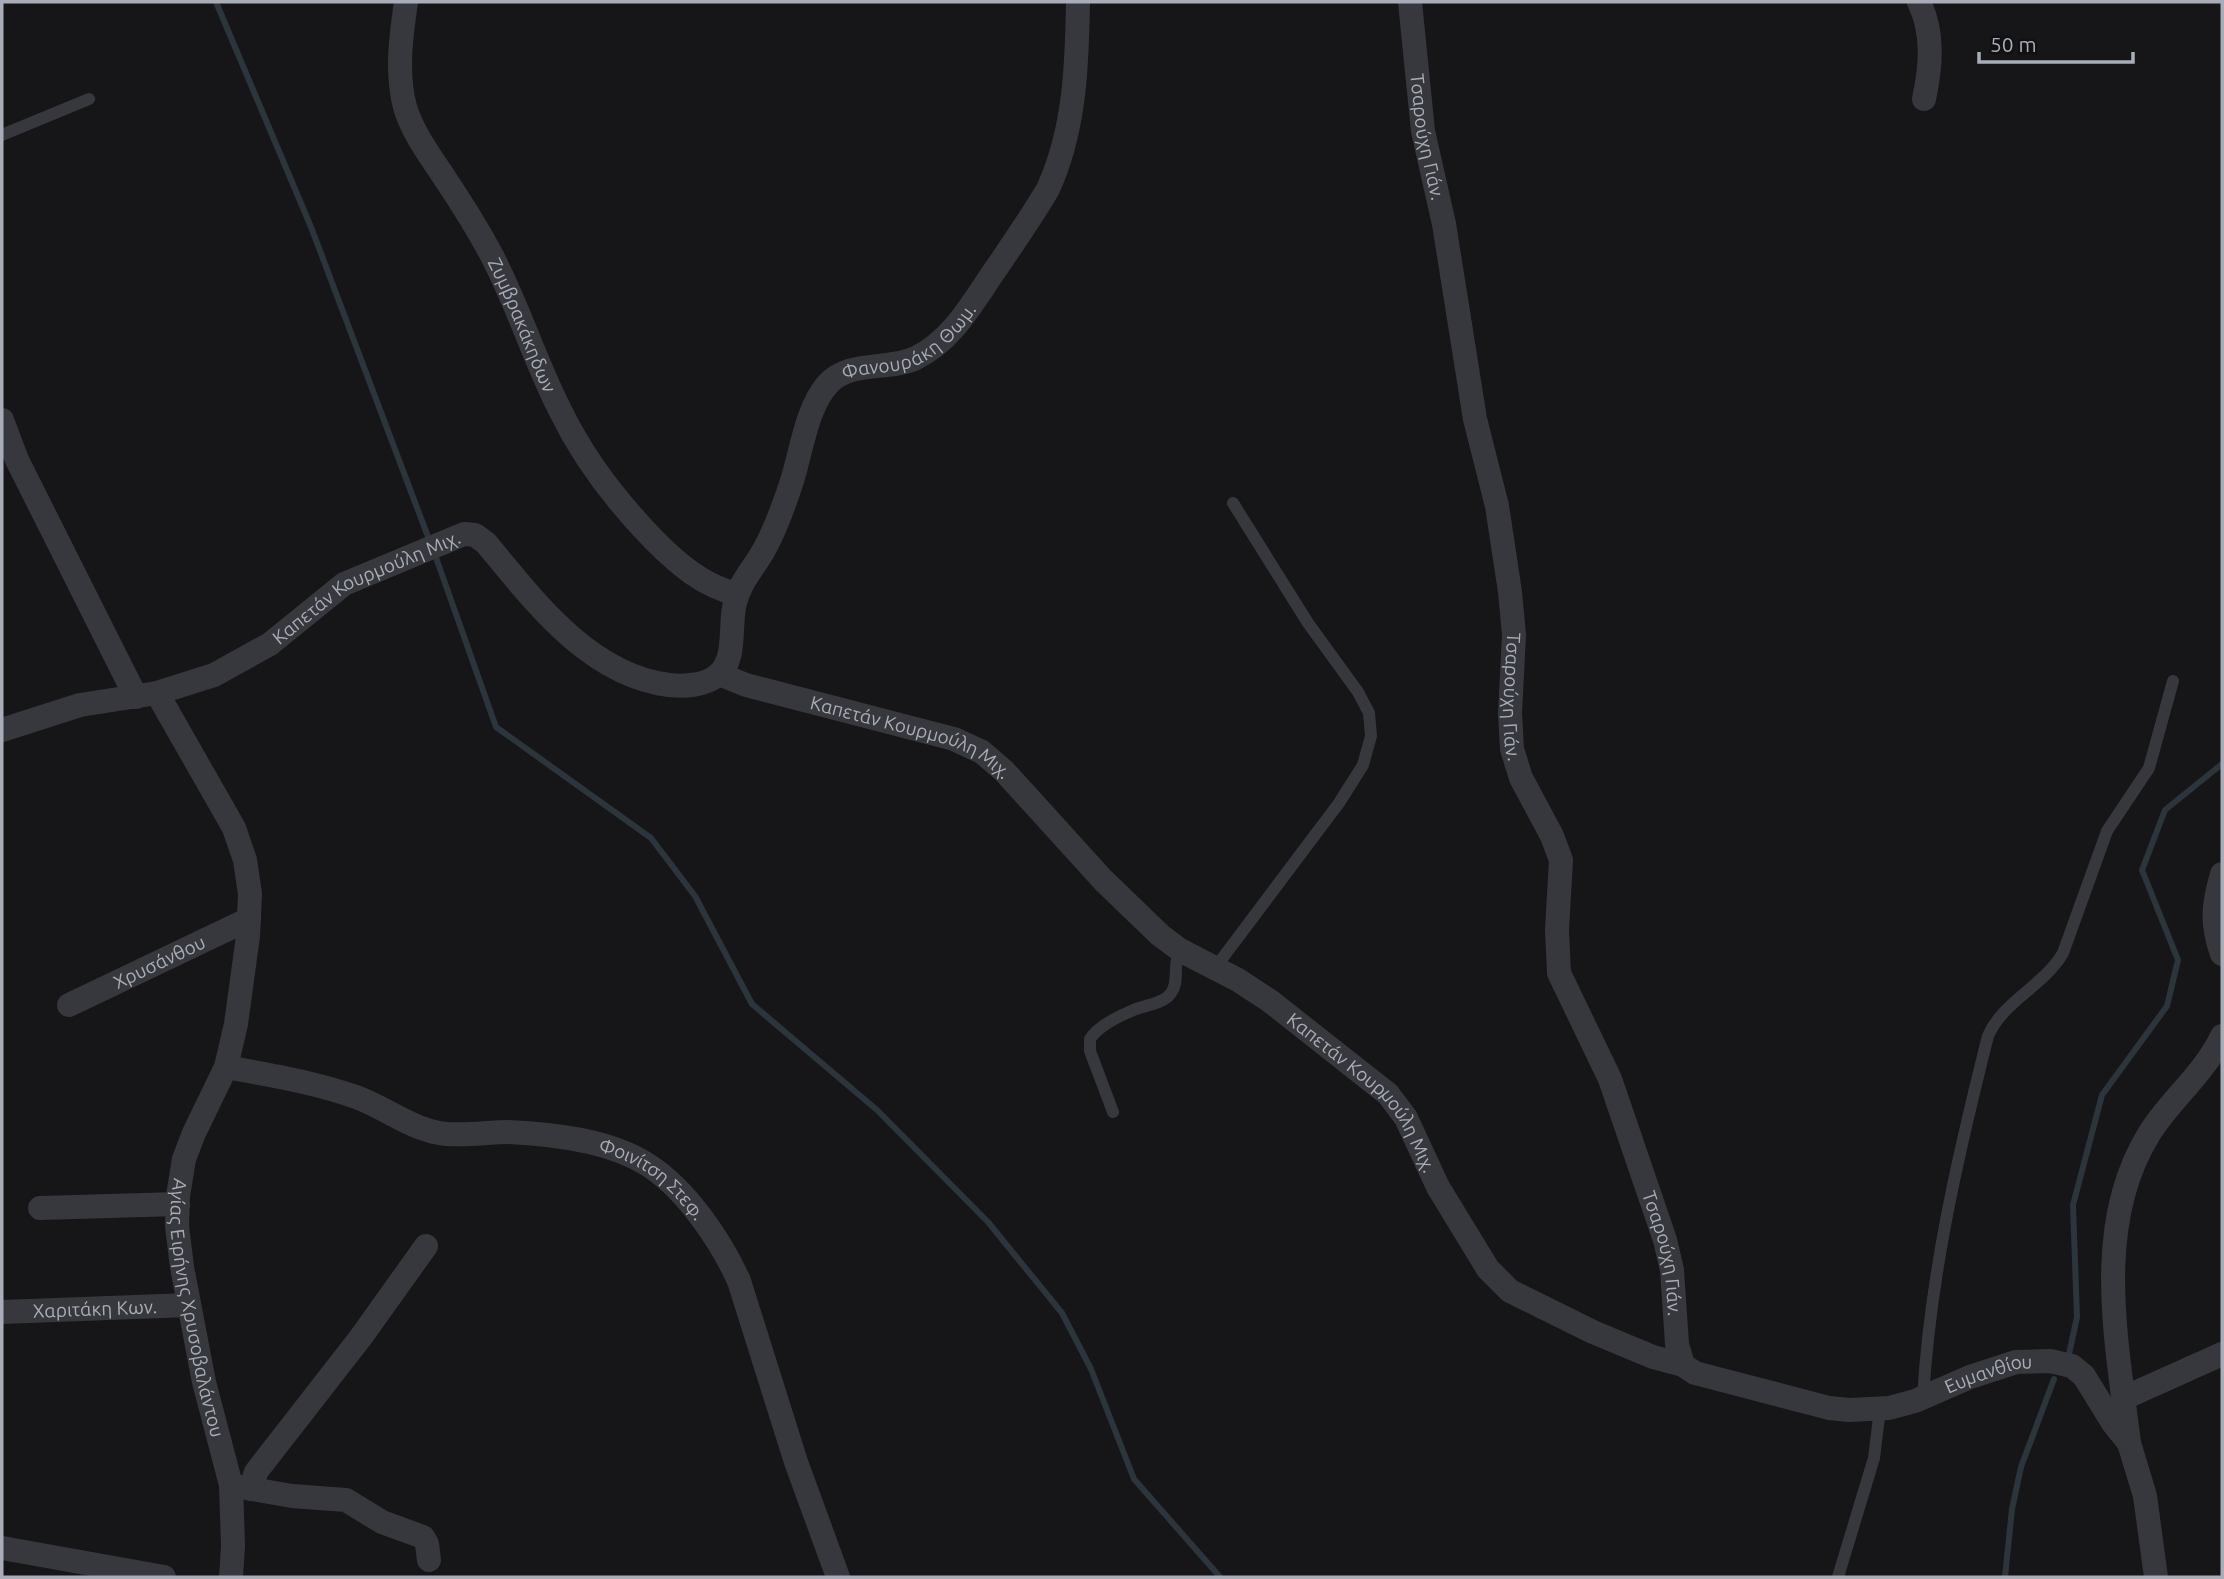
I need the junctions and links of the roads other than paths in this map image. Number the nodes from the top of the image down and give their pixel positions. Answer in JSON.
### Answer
{"nodes":[{"id":1,"x":406,"y":2,"type":"edge"},
{"id":2,"x":1078,"y":2,"type":"edge"},
{"id":3,"x":1410,"y":2,"type":"edge"},
{"id":4,"x":1919,"y":2,"type":"edge"},
{"id":5,"x":89,"y":99,"type":"dead end"},
{"id":6,"x":1924,"y":99,"type":"dead end"},
{"id":7,"x":2,"y":135,"type":"edge"},
{"id":8,"x":2,"y":419,"type":"edge"},
{"id":9,"x":1233,"y":503,"type":"dead end"},
{"id":10,"x":737,"y":594,"type":"junction"},
{"id":11,"x":719,"y":674,"type":"junction"},
{"id":12,"x":2174,"y":681,"type":"dead end"},
{"id":13,"x":146,"y":695,"type":"junction"},
{"id":14,"x":2,"y":730,"type":"edge"},
{"id":15,"x":2222,"y":874,"type":"edge"},
{"id":16,"x":249,"y":919,"type":"junction"},
{"id":17,"x":1180,"y":950,"type":"junction"},
{"id":18,"x":2222,"y":954,"type":"edge"},
{"id":19,"x":1215,"y":968,"type":"junction"},
{"id":20,"x":69,"y":1005,"type":"dead end"},
{"id":21,"x":2222,"y":1036,"type":"edge"},
{"id":22,"x":226,"y":1067,"type":"junction"},
{"id":23,"x":1113,"y":1112,"type":"dead end"},
{"id":24,"x":178,"y":1204,"type":"junction"},
{"id":25,"x":40,"y":1208,"type":"dead end"},
{"id":26,"x":426,"y":1246,"type":"dead end"},
{"id":27,"x":189,"y":1305,"type":"junction"},
{"id":28,"x":2,"y":1312,"type":"edge"},
{"id":29,"x":2222,"y":1354,"type":"edge"},
{"id":30,"x":1683,"y":1365,"type":"junction"},
{"id":31,"x":1923,"y":1398,"type":"junction"},
{"id":32,"x":2124,"y":1398,"type":"junction"},
{"id":33,"x":1880,"y":1409,"type":"junction"},
{"id":34,"x":2129,"y":1443,"type":"junction"},
{"id":35,"x":242,"y":1487,"type":"junction"},
{"id":36,"x":2,"y":1548,"type":"edge"},
{"id":37,"x":429,"y":1560,"type":"dead end"},
{"id":38,"x":164,"y":1577,"type":"edge"},
{"id":39,"x":231,"y":1577,"type":"edge"},
{"id":40,"x":838,"y":1577,"type":"edge"},
{"id":41,"x":1838,"y":1577,"type":"edge"},
{"id":42,"x":2156,"y":1577,"type":"edge"}],
"edges":[{"from":1,"to":10,"type":"street","name":"Ζυμβρακάκηδων"},
{"from":2,"to":10,"type":"street","name":"Φανουράκη Θωμ."},
{"from":3,"to":30,"type":"street","name":"Τσαρούχη Γιάν."},
{"from":4,"to":6,"type":"street"},
{"from":5,"to":7,"type":"lane"},
{"from":8,"to":13,"type":"street","name":"Αγίας Ειρήνης Χρυσοβαλάντου"},
{"from":9,"to":19,"type":"lane"},
{"from":10,"to":11,"type":"street","name":"Φανουράκη Θωμ."},
{"from":11,"to":13,"type":"street","name":"Καπετάν Κουρμούλη Μιχ."},
{"from":11,"to":17,"type":"street","name":"Καπετάν Κουρμούλη Μιχ."},
{"from":12,"to":31,"type":"lane"},
{"from":13,"to":14,"type":"street","name":"Καπετάν Κουρμούλη Μιχ."},
{"from":13,"to":16,"type":"street","name":"Αγίας Ειρήνης Χρυσοβαλάντου"},
{"from":15,"to":18,"type":"street"},
{"from":16,"to":20,"type":"street","name":"Χρυσάνθου"},
{"from":16,"to":22,"type":"street","name":"Αγίας Ειρήνης Χρυσοβαλάντου"},
{"from":17,"to":19,"type":"street","name":"Καπετάν Κουρμούλη Μιχ."},
{"from":17,"to":23,"type":"lane"},
{"from":19,"to":30,"type":"street","name":"Καπετάν Κουρμούλη Μιχ."},
{"from":21,"to":32,"type":"street"},
{"from":22,"to":24,"type":"street","name":"Αγίας Ειρήνης Χρυσοβαλάντου"},
{"from":22,"to":40,"type":"street","name":"Φοινίτση Στεφ."},
{"from":24,"to":25,"type":"street"},
{"from":24,"to":27,"type":"street","name":"Αγίας Ειρήνης Χρυσοβαλάντου"},
{"from":26,"to":35,"type":"street"},
{"from":27,"to":28,"type":"street","name":"Χαριτάκη Κων."},
{"from":27,"to":35,"type":"street","name":"Αγίας Ειρήνης Χρυσοβαλάντου"},
{"from":29,"to":32,"type":"street"},
{"from":30,"to":33,"type":"street","name":"Ευμανθίου"},
{"from":31,"to":33,"type":"street","name":"Ευμανθίου"},
{"from":31,"to":34,"type":"street","name":"Ευμανθίου"},
{"from":32,"to":34,"type":"street"},
{"from":33,"to":41,"type":"lane"},
{"from":34,"to":42,"type":"street","name":"Ευμανθίου"},
{"from":35,"to":37,"type":"street"},
{"from":35,"to":39,"type":"street","name":"Αγίας Ειρήνης Χρυσοβαλάντου"},
{"from":36,"to":38,"type":"street"}]}
